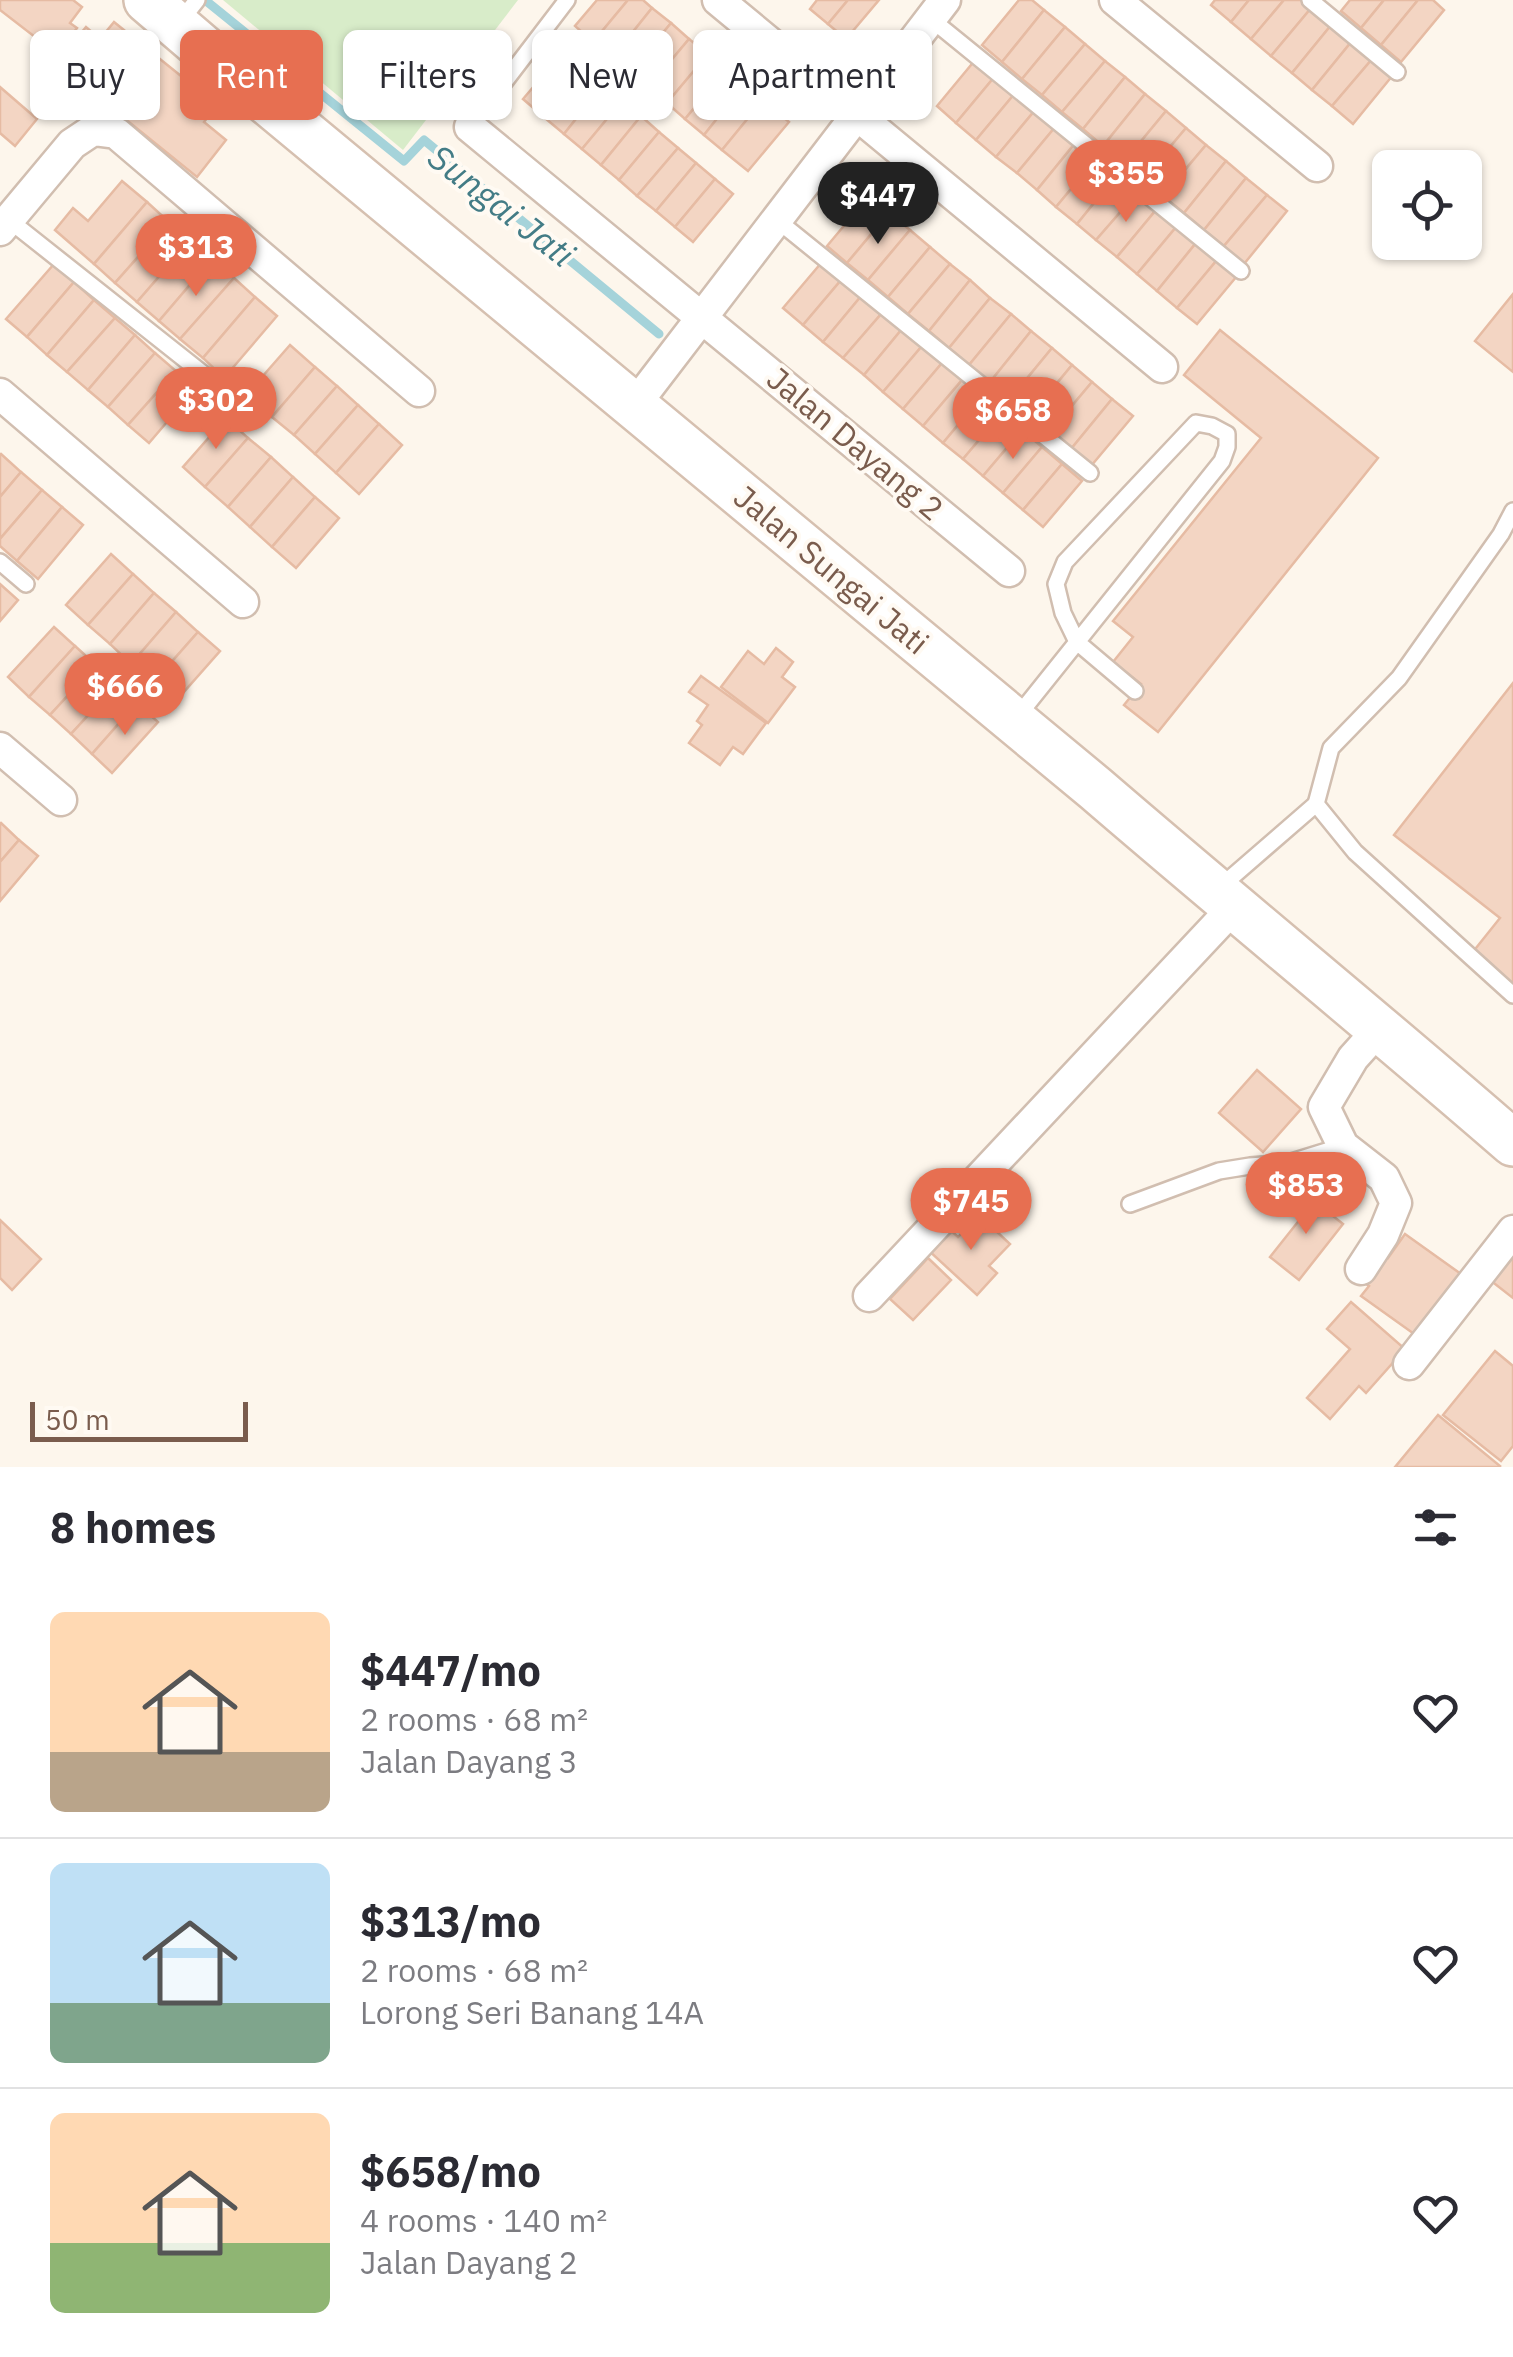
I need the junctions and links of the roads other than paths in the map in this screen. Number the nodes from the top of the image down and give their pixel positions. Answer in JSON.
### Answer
{"nodes":[{"id":1,"x":567,"y":0,"type":"edge"},
{"id":2,"x":718,"y":0,"type":"edge"},
{"id":3,"x":1116,"y":0,"type":"edge"},
{"id":4,"x":1310,"y":0,"type":"edge"},
{"id":5,"x":178,"y":8,"type":"edge"},
{"id":6,"x":938,"y":9,"type":"edge"},
{"id":7,"x":755,"y":30,"type":"edge"},
{"id":8,"x":922,"y":30,"type":"edge"},
{"id":9,"x":1397,"y":72,"type":"dead end"},
{"id":10,"x":854,"y":120,"type":"edge"},
{"id":11,"x":864,"y":120,"type":"edge"},
{"id":12,"x":470,"y":127,"type":"joint"},
{"id":13,"x":1317,"y":166,"type":"dead end"},
{"id":14,"x":777,"y":220,"type":"junction"},
{"id":15,"x":4,"y":225,"type":"edge"},
{"id":16,"x":1241,"y":271,"type":"dead end"},
{"id":17,"x":702,"y":318,"type":"junction"},
{"id":18,"x":1162,"y":367,"type":"dead end"},
{"id":19,"x":221,"y":388,"type":"dead end"},
{"id":20,"x":420,"y":391,"type":"dead end"},
{"id":21,"x":0,"y":394,"type":"edge"},
{"id":22,"x":634,"y":406,"type":"junction"},
{"id":23,"x":1090,"y":472,"type":"dead end"},
{"id":24,"x":1513,"y":511,"type":"edge"},
{"id":25,"x":1507,"y":538,"type":"edge"},
{"id":26,"x":0,"y":562,"type":"edge"},
{"id":27,"x":1009,"y":571,"type":"dead end"},
{"id":28,"x":26,"y":584,"type":"dead end"},
{"id":29,"x":243,"y":602,"type":"dead end"},
{"id":30,"x":1077,"y":642,"type":"junction"},
{"id":31,"x":1135,"y":690,"type":"dead end"},
{"id":32,"x":1014,"y":721,"type":"junction"},
{"id":33,"x":0,"y":748,"type":"edge"},
{"id":34,"x":61,"y":800,"type":"dead end"},
{"id":35,"x":1316,"y":804,"type":"junction"},
{"id":36,"x":1224,"y":900,"type":"junction"},
{"id":37,"x":1513,"y":995,"type":"edge"},
{"id":38,"x":1380,"y":1028,"type":"junction"},
{"id":39,"x":1513,"y":1142,"type":"edge"},
{"id":40,"x":1343,"y":1146,"type":"junction"},
{"id":41,"x":1130,"y":1204,"type":"dead end"},
{"id":42,"x":1513,"y":1231,"type":"edge"},
{"id":43,"x":1361,"y":1269,"type":"dead end"},
{"id":44,"x":868,"y":1296,"type":"dead end"},
{"id":45,"x":1409,"y":1364,"type":"dead end"}],
"edges":[{"from":1,"to":12,"type":"lane"},
{"from":2,"to":7,"type":"street"},
{"from":3,"to":13,"type":"street"},
{"from":4,"to":9,"type":"lane"},
{"from":5,"to":22,"type":"main road","name":"Jalan Sungai Jati"},
{"from":6,"to":8,"type":"street"},
{"from":6,"to":16,"type":"lane"},
{"from":10,"to":14,"type":"street"},
{"from":11,"to":18,"type":"street"},
{"from":12,"to":17,"type":"street","name":"Jalan Dayang 2"},
{"from":14,"to":17,"type":"street"},
{"from":14,"to":23,"type":"lane"},
{"from":15,"to":19,"type":"lane"},
{"from":15,"to":20,"type":"street"},
{"from":17,"to":22,"type":"street"},
{"from":17,"to":27,"type":"street","name":"Jalan Dayang 2"},
{"from":21,"to":29,"type":"street"},
{"from":22,"to":32,"type":"main road","name":"Jalan Sungai Jati"},
{"from":24,"to":25,"type":"lane"},
{"from":25,"to":35,"type":"lane"},
{"from":26,"to":28,"type":"lane"},
{"from":30,"to":30,"type":"lane"},
{"from":30,"to":31,"type":"lane"},
{"from":30,"to":32,"type":"lane"},
{"from":32,"to":36,"type":"main road","name":"Jalan Sungai Jati"},
{"from":33,"to":34,"type":"street"},
{"from":35,"to":36,"type":"lane"},
{"from":35,"to":37,"type":"lane"},
{"from":36,"to":38,"type":"main road","name":"Jalan Sungai Jati"},
{"from":36,"to":44,"type":"street"},
{"from":38,"to":39,"type":"main road","name":"Jalan Sungai Jati"},
{"from":38,"to":40,"type":"street"},
{"from":40,"to":41,"type":"lane"},
{"from":40,"to":43,"type":"street"},
{"from":42,"to":45,"type":"street"}]}
